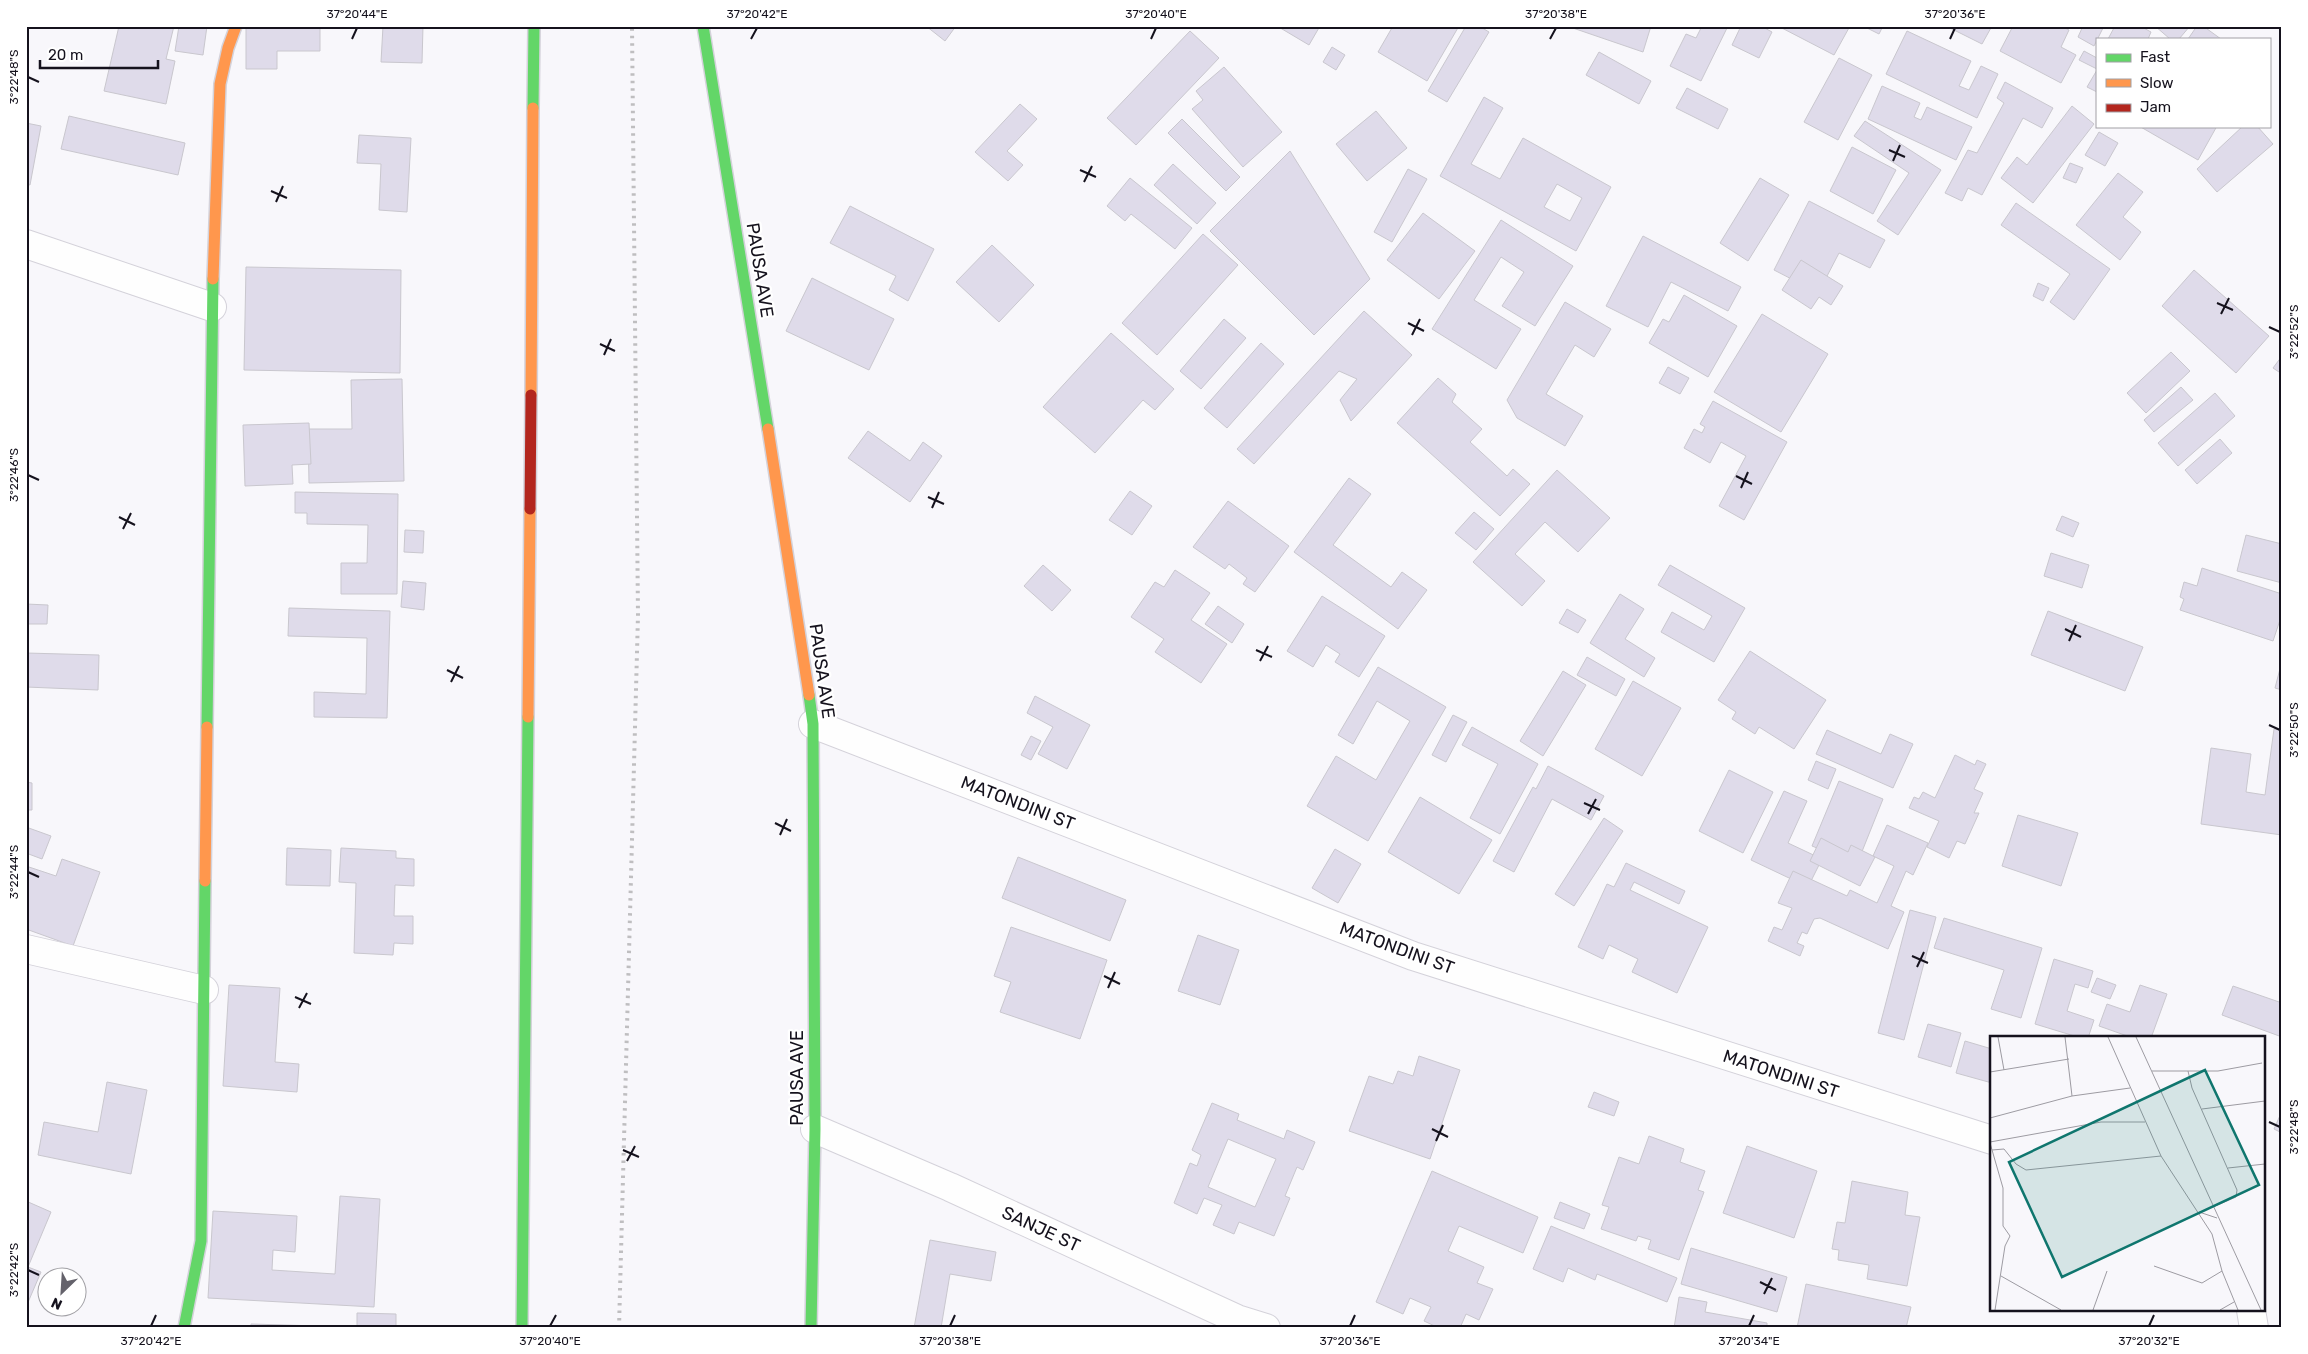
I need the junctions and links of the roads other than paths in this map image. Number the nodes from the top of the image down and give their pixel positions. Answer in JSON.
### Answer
{"nodes":[{"id":1,"x":236,"y":26,"type":"edge"},
{"id":2,"x":534,"y":26,"type":"edge"},
{"id":3,"x":703,"y":26,"type":"edge"},
{"id":4,"x":26,"y":244,"type":"edge"},
{"id":5,"x":212,"y":307,"type":"junction"},
{"id":6,"x":812,"y":724,"type":"junction"},
{"id":7,"x":26,"y":949,"type":"edge"},
{"id":8,"x":204,"y":990,"type":"junction"},
{"id":9,"x":815,"y":1129,"type":"junction"},
{"id":10,"x":1990,"y":1139,"type":"edge"},
{"id":11,"x":2251,"y":1312,"type":"edge"},
{"id":12,"x":184,"y":1328,"type":"edge"},
{"id":13,"x":522,"y":1328,"type":"edge"},
{"id":14,"x":811,"y":1328,"type":"edge"},
{"id":15,"x":1266,"y":1328,"type":"edge"},
{"id":16,"x":2254,"y":1328,"type":"edge"}],
"edges":[{"from":1,"to":5,"type":"street"},
{"from":2,"to":13,"type":"street"},
{"from":3,"to":6,"type":"street","name":"PAUSA AVE"},
{"from":4,"to":5,"type":"street"},
{"from":5,"to":8,"type":"street"},
{"from":6,"to":9,"type":"street","name":"PAUSA AVE"},
{"from":6,"to":10,"type":"street","name":"MATONDINI ST"},
{"from":7,"to":8,"type":"street"},
{"from":8,"to":12,"type":"street"},
{"from":9,"to":14,"type":"street","name":"PAUSA AVE"},
{"from":9,"to":15,"type":"street","name":"SANJE ST"},
{"from":11,"to":16,"type":"street"}]}
